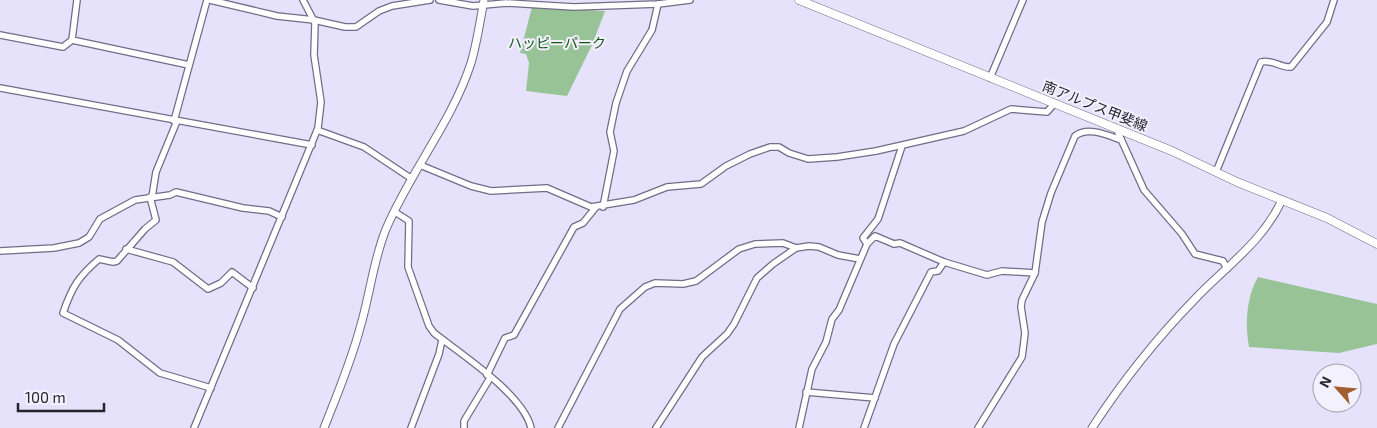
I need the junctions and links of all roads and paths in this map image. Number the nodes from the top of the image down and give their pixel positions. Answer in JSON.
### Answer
{"nodes":[{"id":1,"x":77,"y":0,"type":"edge"},
{"id":2,"x":209,"y":0,"type":"edge"},
{"id":3,"x":303,"y":0,"type":"edge"},
{"id":4,"x":430,"y":0,"type":"edge"},
{"id":5,"x":439,"y":0,"type":"edge"},
{"id":6,"x":690,"y":0,"type":"edge"},
{"id":7,"x":799,"y":0,"type":"edge"},
{"id":8,"x":1023,"y":0,"type":"edge"},
{"id":9,"x":1334,"y":0,"type":"edge"},
{"id":10,"x":484,"y":3,"type":"edge"},
{"id":11,"x":658,"y":4,"type":"junction"},
{"id":12,"x":314,"y":20,"type":"junction"},
{"id":13,"x":0,"y":35,"type":"edge"},
{"id":14,"x":72,"y":40,"type":"junction"},
{"id":15,"x":189,"y":65,"type":"junction"},
{"id":16,"x":990,"y":78,"type":"junction"},
{"id":17,"x":0,"y":88,"type":"edge"},
{"id":18,"x":1054,"y":104,"type":"junction"},
{"id":19,"x":1097,"y":120,"type":"junction"},
{"id":20,"x":176,"y":121,"type":"junction"},
{"id":21,"x":1116,"y":128,"type":"junction"},
{"id":22,"x":317,"y":130,"type":"junction"},
{"id":23,"x":1095,"y":131,"type":"junction"},
{"id":24,"x":1121,"y":140,"type":"junction"},
{"id":25,"x":312,"y":145,"type":"junction"},
{"id":26,"x":902,"y":146,"type":"junction"},
{"id":27,"x":420,"y":165,"type":"junction"},
{"id":28,"x":1216,"y":172,"type":"junction"},
{"id":29,"x":412,"y":180,"type":"junction"},
{"id":30,"x":151,"y":197,"type":"junction"},
{"id":31,"x":1282,"y":200,"type":"junction"},
{"id":32,"x":596,"y":207,"type":"junction"},
{"id":33,"x":603,"y":207,"type":"junction"},
{"id":34,"x":395,"y":212,"type":"junction"},
{"id":35,"x":282,"y":217,"type":"junction"},
{"id":36,"x":867,"y":244,"type":"junction"},
{"id":37,"x":1377,"y":244,"type":"edge"},
{"id":38,"x":796,"y":248,"type":"junction"},
{"id":39,"x":126,"y":249,"type":"junction"},
{"id":40,"x":0,"y":251,"type":"edge"},
{"id":41,"x":860,"y":259,"type":"junction"},
{"id":42,"x":944,"y":262,"type":"junction"},
{"id":43,"x":1227,"y":269,"type":"junction"},
{"id":44,"x":1035,"y":273,"type":"junction"},
{"id":45,"x":253,"y":288,"type":"junction"},
{"id":46,"x":442,"y":340,"type":"junction"},
{"id":47,"x":489,"y":376,"type":"junction"},
{"id":48,"x":211,"y":388,"type":"junction"},
{"id":49,"x":806,"y":392,"type":"junction"},
{"id":50,"x":875,"y":398,"type":"junction"},
{"id":51,"x":194,"y":428,"type":"edge"},
{"id":52,"x":324,"y":428,"type":"edge"},
{"id":53,"x":411,"y":428,"type":"edge"},
{"id":54,"x":464,"y":428,"type":"edge"},
{"id":55,"x":531,"y":428,"type":"edge"},
{"id":56,"x":558,"y":428,"type":"edge"},
{"id":57,"x":656,"y":428,"type":"edge"},
{"id":58,"x":799,"y":428,"type":"edge"},
{"id":59,"x":864,"y":428,"type":"edge"},
{"id":60,"x":978,"y":428,"type":"edge"},
{"id":61,"x":1092,"y":428,"type":"edge"}],
"edges":[{"from":1,"to":14,"type":"street"},
{"from":2,"to":12,"type":"street"},
{"from":2,"to":15,"type":"street"},
{"from":3,"to":12,"type":"street"},
{"from":4,"to":12,"type":"street"},
{"from":5,"to":10,"type":"street"},
{"from":6,"to":11,"type":"street"},
{"from":7,"to":16,"type":"main road","name":"南アルプス甲斐線"},
{"from":8,"to":16,"type":"street"},
{"from":9,"to":28,"type":"street"},
{"from":10,"to":11,"type":"street"},
{"from":10,"to":27,"type":"street"},
{"from":11,"to":33,"type":"street"},
{"from":12,"to":22,"type":"street"},
{"from":13,"to":14,"type":"street"},
{"from":14,"to":15,"type":"street"},
{"from":15,"to":20,"type":"street"},
{"from":16,"to":18,"type":"main road","name":"南アルプス甲斐線"},
{"from":17,"to":20,"type":"street"},
{"from":18,"to":19,"type":"main road","name":"南アルプス甲斐線"},
{"from":18,"to":26,"type":"street"},
{"from":19,"to":21,"type":"main road","name":"南アルプス甲斐線"},
{"from":19,"to":23,"type":"street"},
{"from":20,"to":25,"type":"street"},
{"from":20,"to":30,"type":"street"},
{"from":21,"to":24,"type":"street"},
{"from":21,"to":28,"type":"main road","name":"南アルプス甲斐線"},
{"from":22,"to":25,"type":"street"},
{"from":22,"to":29,"type":"street"},
{"from":23,"to":24,"type":"street"},
{"from":23,"to":44,"type":"street"},
{"from":24,"to":43,"type":"street"},
{"from":25,"to":35,"type":"street"},
{"from":26,"to":33,"type":"street"},
{"from":26,"to":36,"type":"street"},
{"from":27,"to":29,"type":"street"},
{"from":27,"to":32,"type":"street"},
{"from":28,"to":31,"type":"main road","name":"南アルプス甲斐線"},
{"from":29,"to":34,"type":"street"},
{"from":30,"to":35,"type":"street"},
{"from":30,"to":39,"type":"street"},
{"from":30,"to":40,"type":"street"},
{"from":31,"to":37,"type":"main road","name":"南アルプス甲斐線"},
{"from":31,"to":43,"type":"street"},
{"from":32,"to":33,"type":"street"},
{"from":32,"to":47,"type":"street"},
{"from":34,"to":46,"type":"street"},
{"from":34,"to":52,"type":"street"},
{"from":35,"to":45,"type":"street"},
{"from":36,"to":41,"type":"street"},
{"from":36,"to":42,"type":"street"},
{"from":38,"to":41,"type":"street"},
{"from":38,"to":56,"type":"street"},
{"from":38,"to":57,"type":"street"},
{"from":39,"to":45,"type":"street"},
{"from":39,"to":48,"type":"street"},
{"from":41,"to":49,"type":"street"},
{"from":42,"to":44,"type":"street"},
{"from":42,"to":50,"type":"street"},
{"from":43,"to":61,"type":"street"},
{"from":44,"to":60,"type":"street"},
{"from":45,"to":48,"type":"street"},
{"from":46,"to":47,"type":"street"},
{"from":46,"to":53,"type":"street"},
{"from":47,"to":54,"type":"street"},
{"from":47,"to":55,"type":"street"},
{"from":48,"to":51,"type":"street"},
{"from":49,"to":50,"type":"street"},
{"from":49,"to":58,"type":"street"},
{"from":50,"to":59,"type":"street"}]}
